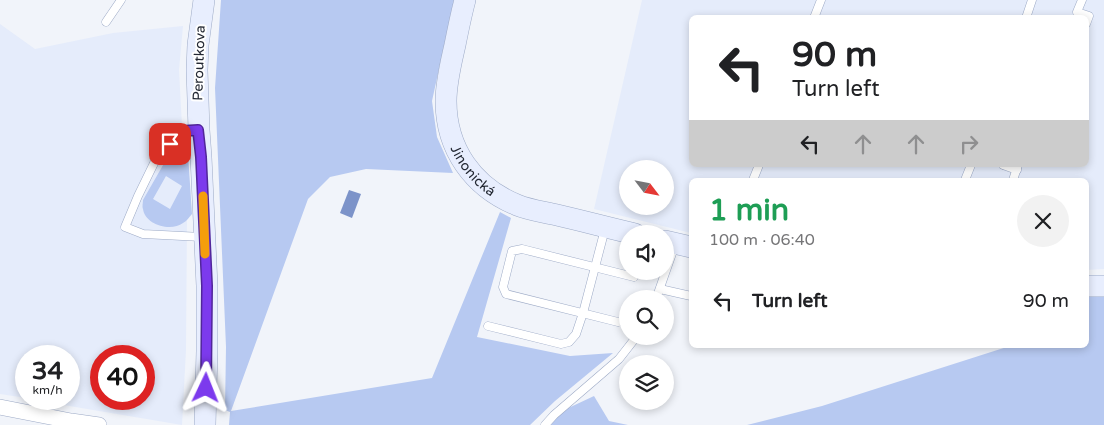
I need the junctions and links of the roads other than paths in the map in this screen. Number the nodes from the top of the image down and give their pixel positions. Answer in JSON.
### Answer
{"nodes":[{"id":1,"x":121,"y":0,"type":"edge"},
{"id":2,"x":204,"y":0,"type":"edge"},
{"id":3,"x":466,"y":0,"type":"edge"},
{"id":4,"x":821,"y":0,"type":"edge"},
{"id":5,"x":1032,"y":0,"type":"edge"},
{"id":6,"x":1082,"y":0,"type":"edge"},
{"id":7,"x":815,"y":15,"type":"edge"},
{"id":8,"x":1027,"y":15,"type":"edge"},
{"id":9,"x":1086,"y":15,"type":"edge"},
{"id":10,"x":106,"y":22,"type":"dead end"},
{"id":11,"x":198,"y":130,"type":"junction"},
{"id":12,"x":606,"y":227,"type":"junction"},
{"id":13,"x":619,"y":230,"type":"edge"},
{"id":14,"x":204,"y":237,"type":"junction"},
{"id":15,"x":677,"y":244,"type":"edge"},
{"id":16,"x":596,"y":268,"type":"junction"},
{"id":17,"x":619,"y":273,"type":"edge"},
{"id":18,"x":1089,"y":286,"type":"edge"},
{"id":19,"x":1104,"y":286,"type":"edge"},
{"id":20,"x":660,"y":289,"type":"joint"},
{"id":21,"x":689,"y":296,"type":"edge"},
{"id":22,"x":583,"y":313,"type":"junction"},
{"id":23,"x":618,"y":322,"type":"dead end"},
{"id":24,"x":488,"y":326,"type":"dead end"},
{"id":25,"x":630,"y":345,"type":"edge"},
{"id":26,"x":0,"y":407,"type":"edge"},
{"id":27,"x":71,"y":423,"type":"edge"},
{"id":28,"x":99,"y":425,"type":"edge"},
{"id":29,"x":204,"y":425,"type":"edge"},
{"id":30,"x":545,"y":425,"type":"edge"}],
"edges":[{"from":1,"to":10,"type":"lane"},
{"from":2,"to":11,"type":"street","name":"Peroutkova"},
{"from":3,"to":12,"type":"street","name":"Jinonická"},
{"from":4,"to":7,"type":"lane"},
{"from":5,"to":8,"type":"lane"},
{"from":6,"to":9,"type":"lane"},
{"from":11,"to":14,"type":"street","name":"Peroutkova"},
{"from":11,"to":14,"type":"lane"},
{"from":12,"to":13,"type":"street","name":"Jinonická"},
{"from":12,"to":16,"type":"lane"},
{"from":14,"to":29,"type":"street","name":"Peroutkova"},
{"from":15,"to":20,"type":"lane"},
{"from":16,"to":17,"type":"lane"},
{"from":16,"to":22,"type":"lane"},
{"from":16,"to":22,"type":"lane"},
{"from":18,"to":19,"type":"street"},
{"from":20,"to":21,"type":"lane"},
{"from":22,"to":23,"type":"lane"},
{"from":22,"to":24,"type":"lane"},
{"from":25,"to":30,"type":"lane"},
{"from":26,"to":27,"type":"street"},
{"from":27,"to":28,"type":"street"}]}
